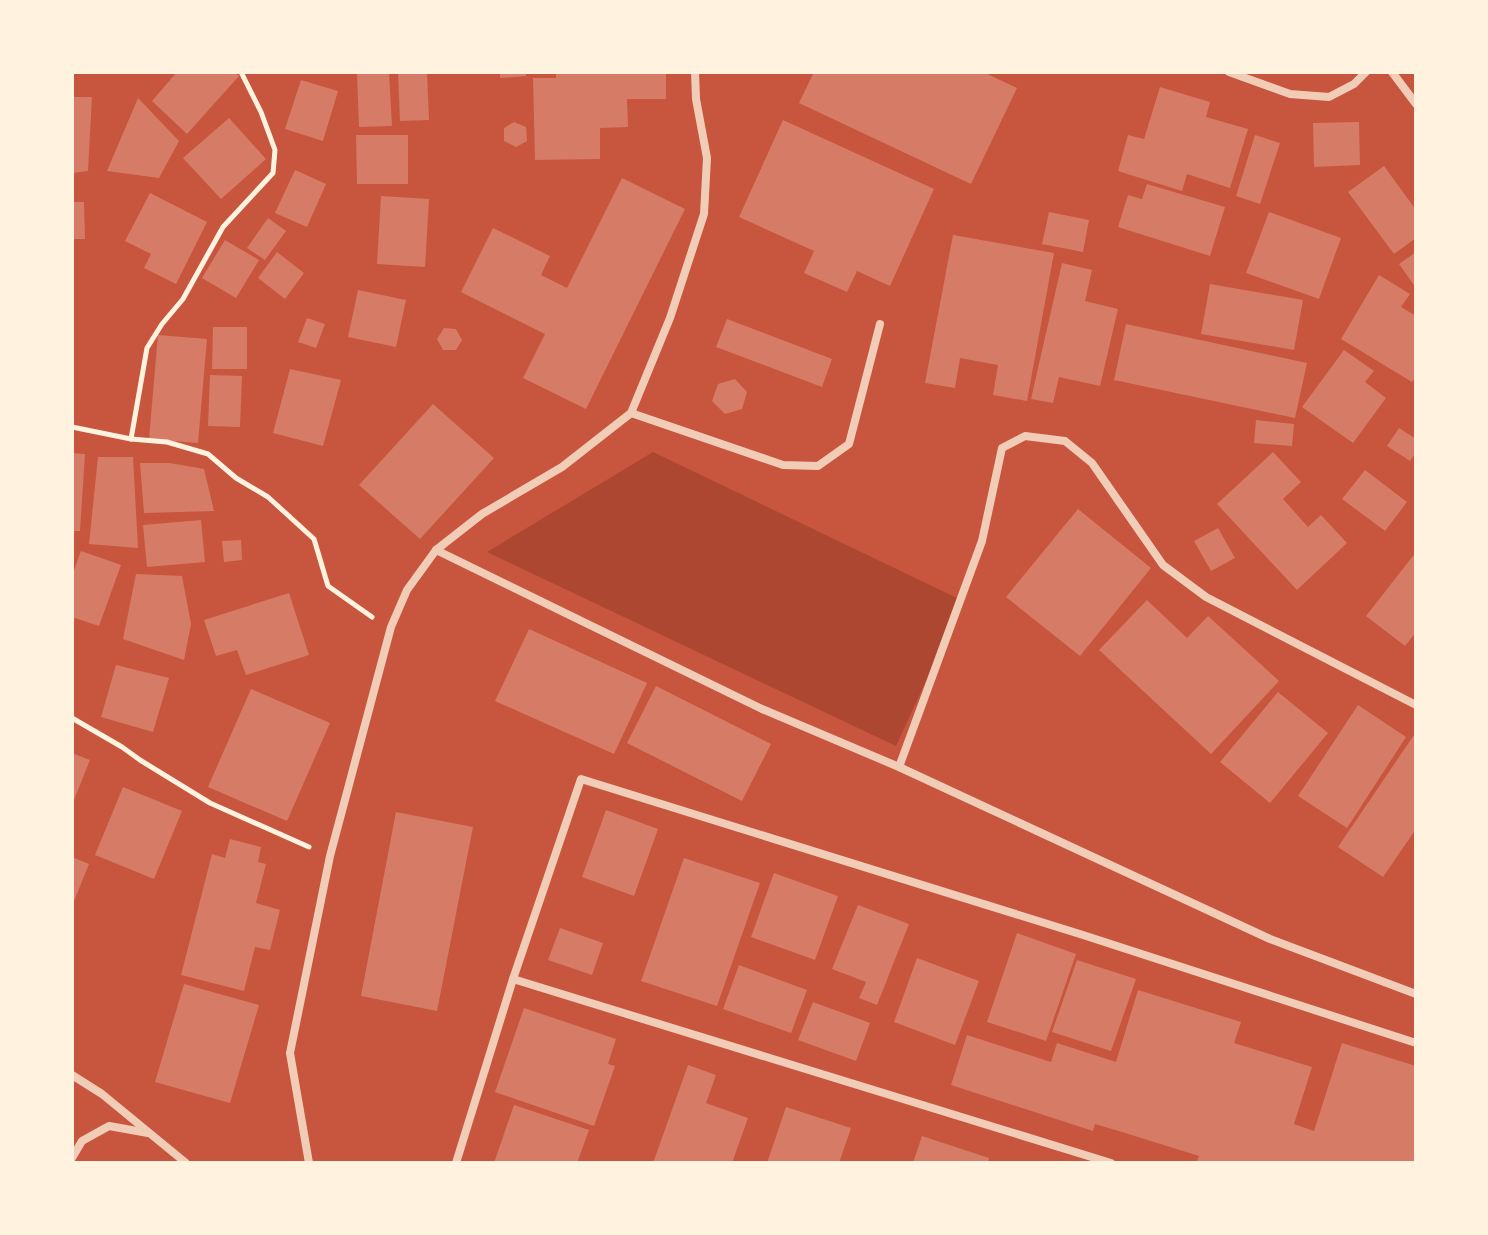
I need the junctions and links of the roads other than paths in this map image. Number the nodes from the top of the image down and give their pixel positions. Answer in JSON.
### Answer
{"nodes":[{"id":1,"x":695,"y":72,"type":"edge"},
{"id":2,"x":1229,"y":72,"type":"edge"},
{"id":3,"x":1366,"y":72,"type":"edge"},
{"id":4,"x":1392,"y":72,"type":"edge"},
{"id":5,"x":1416,"y":104,"type":"edge"},
{"id":6,"x":880,"y":324,"type":"dead end"},
{"id":7,"x":631,"y":413,"type":"junction"},
{"id":8,"x":436,"y":550,"type":"junction"},
{"id":9,"x":1416,"y":705,"type":"edge"},
{"id":10,"x":899,"y":767,"type":"junction"},
{"id":11,"x":513,"y":979,"type":"junction"},
{"id":12,"x":1416,"y":994,"type":"edge"},
{"id":13,"x":1416,"y":1043,"type":"edge"},
{"id":14,"x":72,"y":1075,"type":"edge"},
{"id":15,"x":148,"y":1133,"type":"junction"},
{"id":16,"x":72,"y":1158,"type":"edge"},
{"id":17,"x":186,"y":1163,"type":"edge"},
{"id":18,"x":309,"y":1163,"type":"edge"},
{"id":19,"x":456,"y":1163,"type":"edge"},
{"id":20,"x":1111,"y":1163,"type":"edge"}],
"edges":[{"from":1,"to":7,"type":"street"},
{"from":2,"to":3,"type":"street"},
{"from":4,"to":5,"type":"street"},
{"from":6,"to":7,"type":"street"},
{"from":7,"to":8,"type":"street"},
{"from":8,"to":10,"type":"street"},
{"from":8,"to":18,"type":"street"},
{"from":9,"to":10,"type":"street"},
{"from":10,"to":12,"type":"street"},
{"from":11,"to":13,"type":"street"},
{"from":11,"to":19,"type":"street"},
{"from":11,"to":20,"type":"street"},
{"from":14,"to":15,"type":"street"},
{"from":15,"to":16,"type":"street"},
{"from":15,"to":17,"type":"street"}]}
